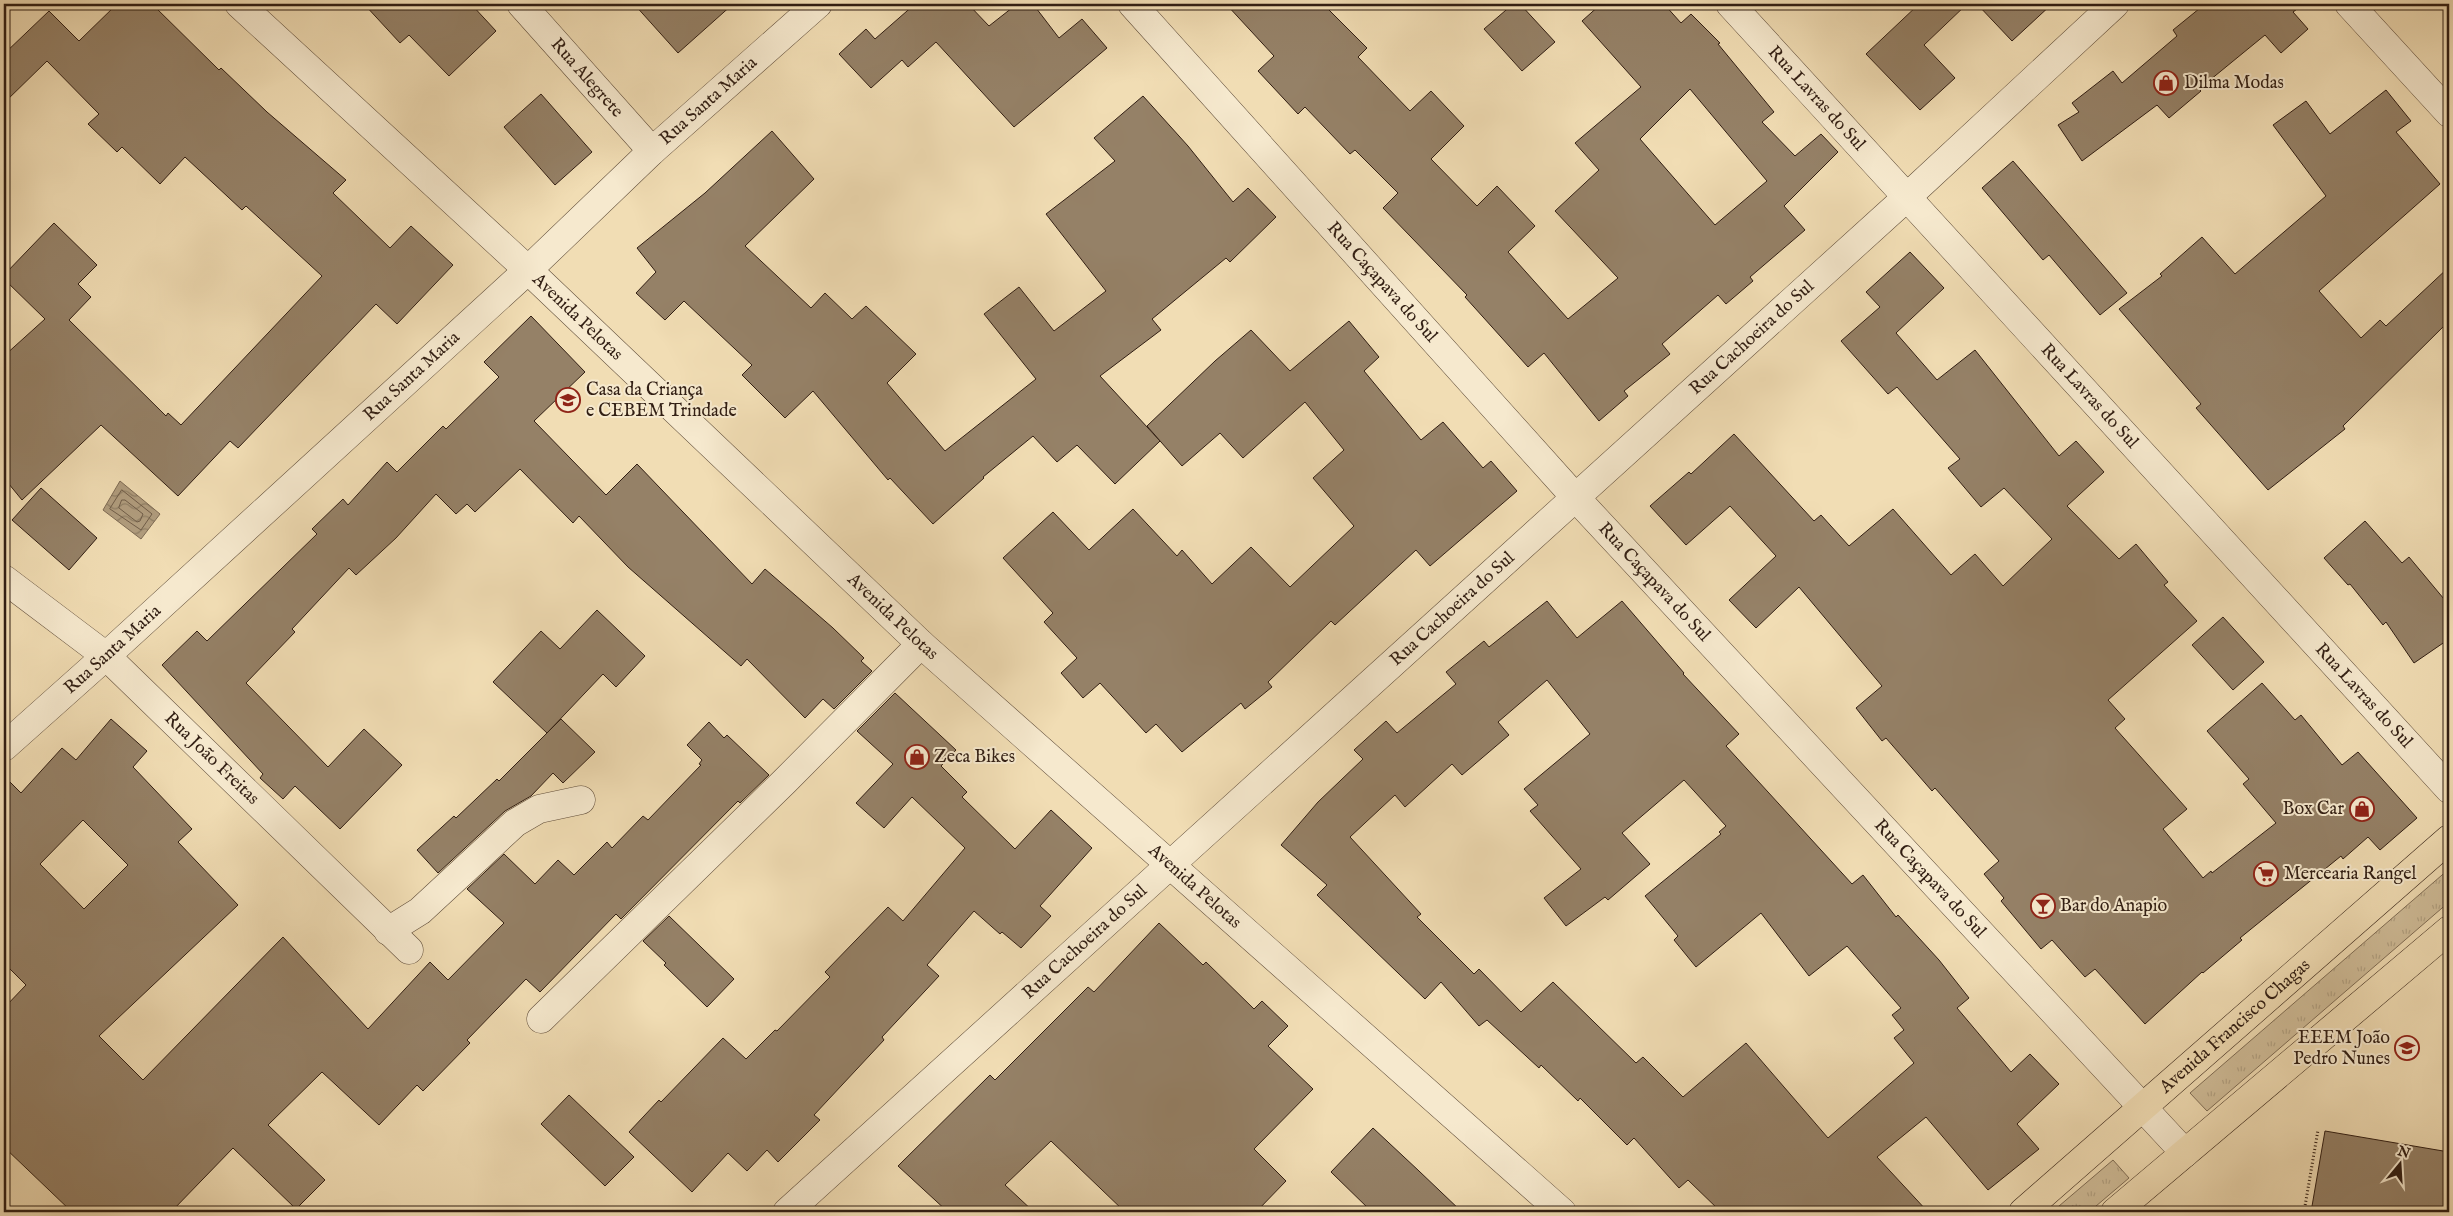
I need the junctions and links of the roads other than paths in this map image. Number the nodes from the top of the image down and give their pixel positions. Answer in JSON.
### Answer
{"nodes":[{"id":1,"x":238,"y":4,"type":"edge"},
{"id":2,"x":521,"y":4,"type":"edge"},
{"id":3,"x":818,"y":4,"type":"edge"},
{"id":4,"x":1132,"y":4,"type":"edge"},
{"id":5,"x":1730,"y":4,"type":"edge"},
{"id":6,"x":2115,"y":4,"type":"edge"},
{"id":7,"x":2349,"y":4,"type":"edge"},
{"id":8,"x":2449,"y":113,"type":"edge"},
{"id":9,"x":652,"y":151,"type":"junction"},
{"id":10,"x":1906,"y":198,"type":"junction"},
{"id":11,"x":528,"y":270,"type":"junction"},
{"id":12,"x":1575,"y":497,"type":"junction"},
{"id":13,"x":4,"y":579,"type":"edge"},
{"id":14,"x":921,"y":644,"type":"junction"},
{"id":15,"x":106,"y":656,"type":"junction"},
{"id":16,"x":4,"y":747,"type":"edge"},
{"id":17,"x":2449,"y":789,"type":"edge"},
{"id":18,"x":581,"y":800,"type":"dead end"},
{"id":19,"x":2448,"y":844,"type":"edge"},
{"id":20,"x":1168,"y":865,"type":"junction"},
{"id":21,"x":2449,"y":930,"type":"edge"},
{"id":22,"x":388,"y":931,"type":"junction"},
{"id":23,"x":409,"y":950,"type":"dead end"},
{"id":24,"x":541,"y":1019,"type":"dead end"},
{"id":25,"x":2144,"y":1107,"type":"junction"},
{"id":26,"x":2185,"y":1153,"type":"junction"},
{"id":27,"x":787,"y":1212,"type":"edge"},
{"id":28,"x":1562,"y":1212,"type":"edge"},
{"id":29,"x":2023,"y":1212,"type":"edge"},
{"id":30,"x":2115,"y":1212,"type":"edge"}],
"edges":[{"from":1,"to":11,"type":"street","name":"Avenida Pelotas"},
{"from":2,"to":9,"type":"street","name":"Rua Alegrete"},
{"from":3,"to":9,"type":"street","name":"Rua Santa Maria"},
{"from":4,"to":12,"type":"street","name":"Rua Caçapava do Sul"},
{"from":5,"to":10,"type":"street","name":"Rua Lavras do Sul"},
{"from":6,"to":10,"type":"street","name":"Rua Cachoeira do Sul"},
{"from":7,"to":8,"type":"street"},
{"from":9,"to":11,"type":"street","name":"Rua Santa Maria"},
{"from":10,"to":12,"type":"street","name":"Rua Cachoeira do Sul"},
{"from":10,"to":17,"type":"street","name":"Rua Lavras do Sul"},
{"from":11,"to":14,"type":"street","name":"Avenida Pelotas"},
{"from":11,"to":15,"type":"street","name":"Rua Santa Maria"},
{"from":12,"to":20,"type":"street","name":"Rua Cachoeira do Sul"},
{"from":12,"to":25,"type":"street","name":"Rua Caçapava do Sul"},
{"from":13,"to":15,"type":"street","name":"Rua João Freitas"},
{"from":14,"to":20,"type":"street","name":"Avenida Pelotas"},
{"from":14,"to":24,"type":"street"},
{"from":15,"to":16,"type":"street","name":"Rua Santa Maria"},
{"from":15,"to":22,"type":"street","name":"Rua João Freitas"},
{"from":18,"to":22,"type":"street"},
{"from":19,"to":25,"type":"main road","name":"Avenida Francisco Chagas"},
{"from":20,"to":27,"type":"street","name":"Rua Cachoeira do Sul"},
{"from":20,"to":28,"type":"street","name":"Avenida Pelotas"},
{"from":21,"to":26,"type":"main road"},
{"from":22,"to":23,"type":"street","name":"Rua João Freitas"},
{"from":25,"to":26,"type":"street","name":"Rua Caçapava do Sul"},
{"from":25,"to":29,"type":"main road","name":"Avenida Francisco Chagas"},
{"from":26,"to":30,"type":"main road"}]}
